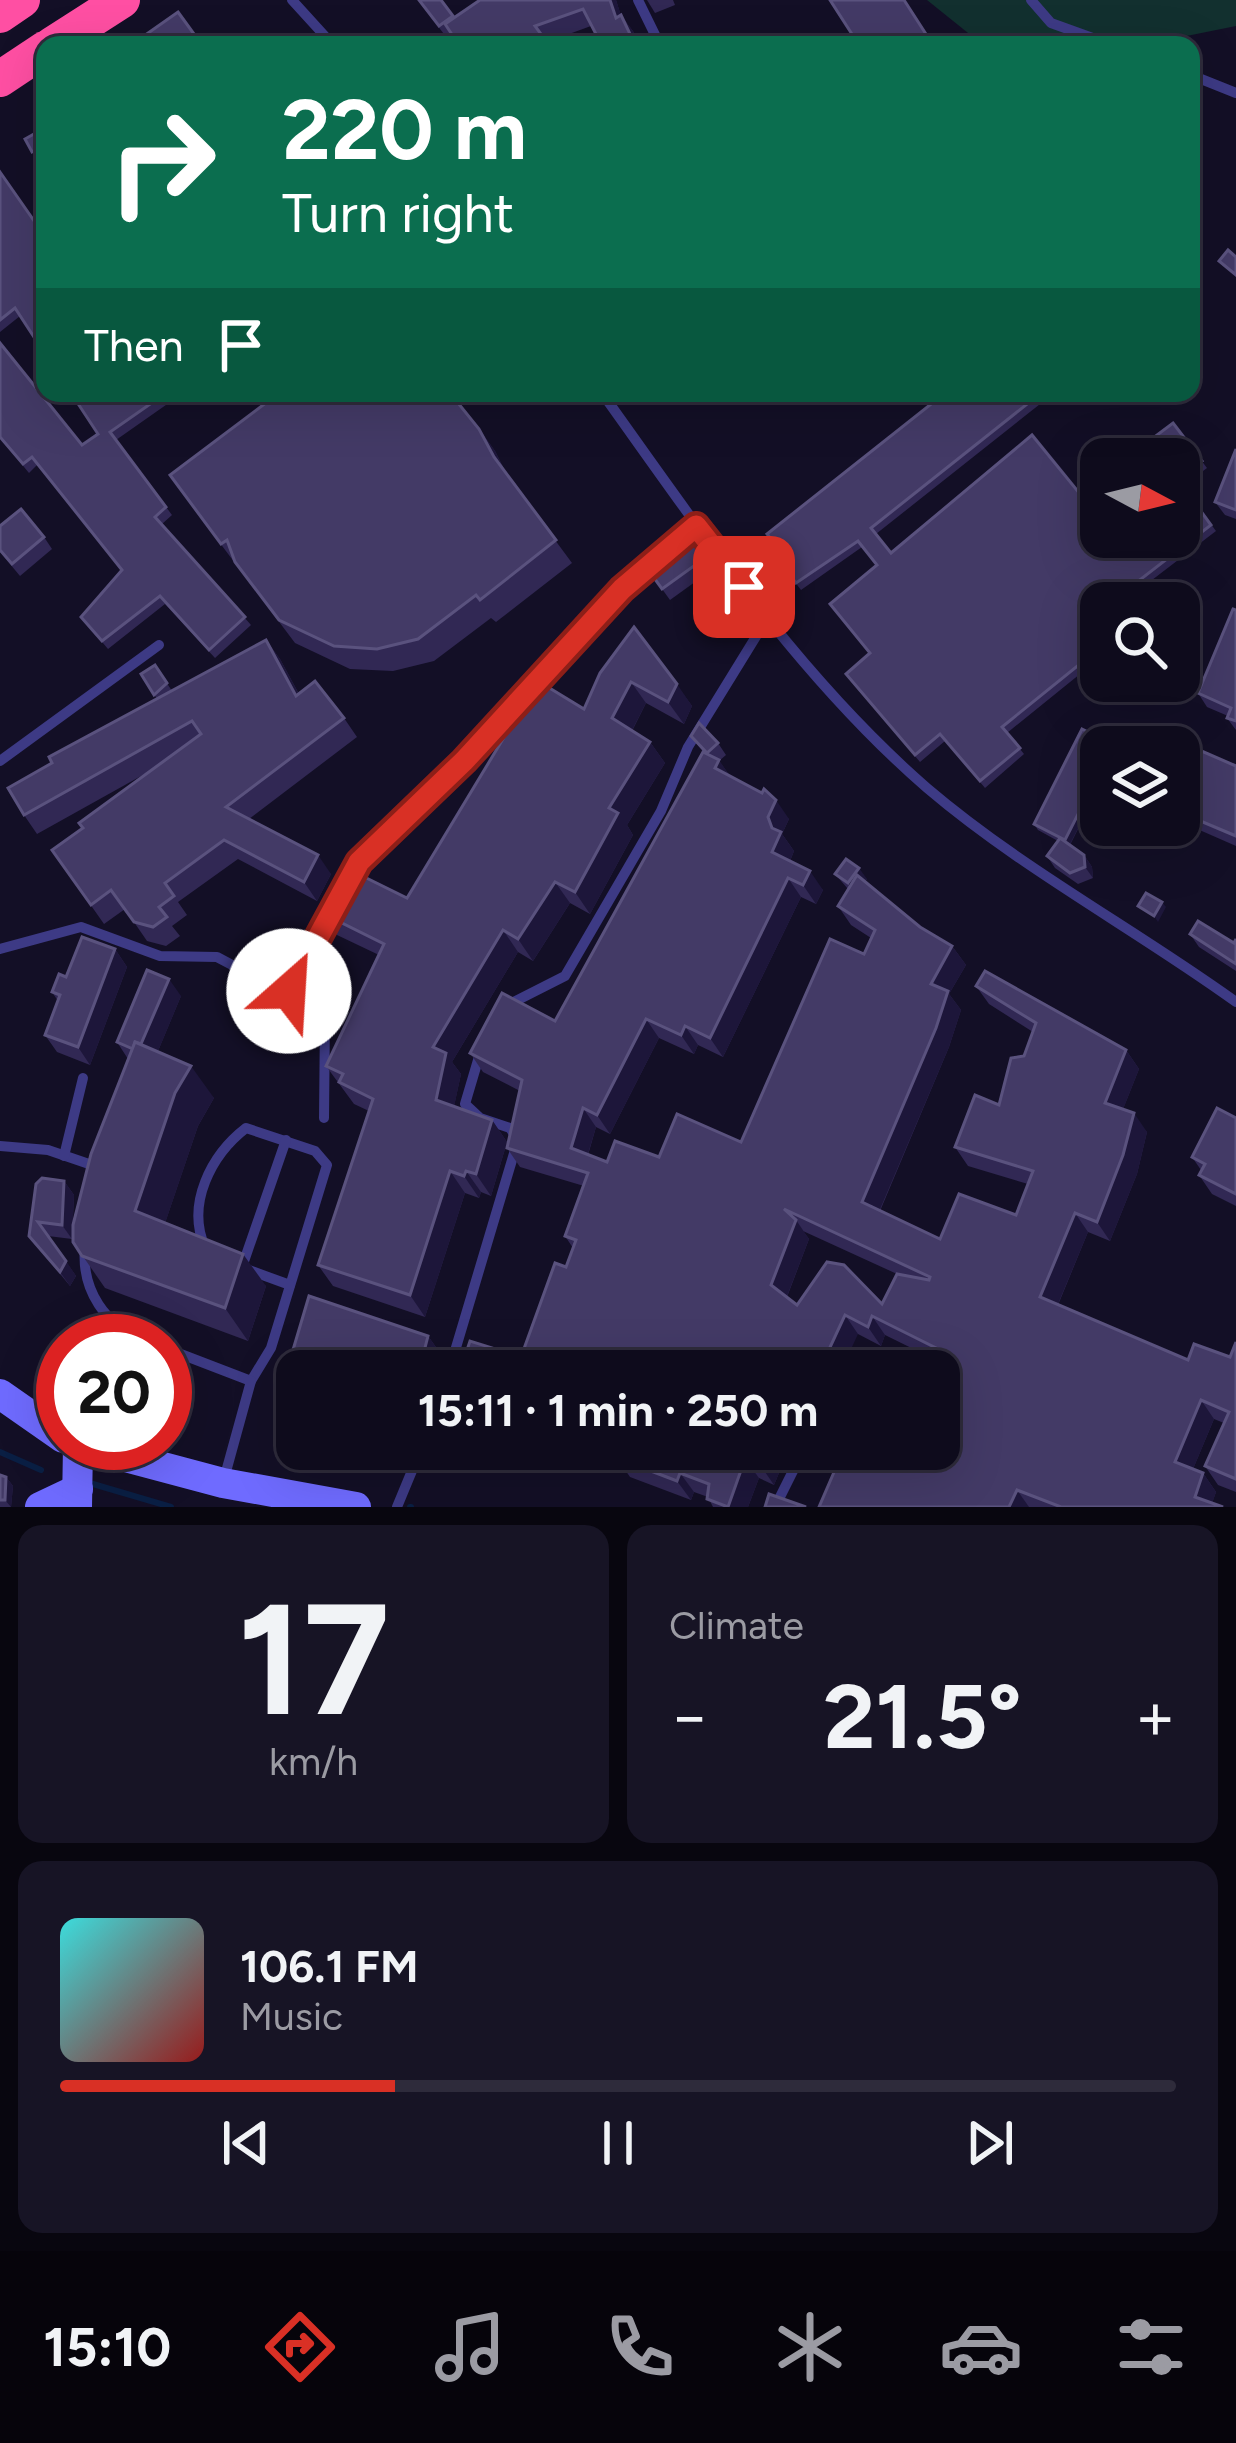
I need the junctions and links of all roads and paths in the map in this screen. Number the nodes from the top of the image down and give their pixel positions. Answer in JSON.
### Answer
{"nodes":[{"id":1,"x":22,"y":0,"type":"edge"},
{"id":2,"x":122,"y":0,"type":"edge"},
{"id":3,"x":292,"y":0,"type":"edge"},
{"id":4,"x":638,"y":0,"type":"edge"},
{"id":5,"x":1031,"y":0,"type":"edge"},
{"id":6,"x":0,"y":15,"type":"edge"},
{"id":7,"x":69,"y":36,"type":"edge"},
{"id":8,"x":325,"y":36,"type":"edge"},
{"id":9,"x":656,"y":36,"type":"edge"},
{"id":10,"x":1088,"y":36,"type":"edge"},
{"id":11,"x":36,"y":58,"type":"edge"},
{"id":12,"x":0,"y":79,"type":"edge"},
{"id":13,"x":1200,"y":79,"type":"edge"},
{"id":14,"x":1236,"y":93,"type":"edge"},
{"id":15,"x":608,"y":402,"type":"edge"},
{"id":16,"x":696,"y":526,"type":"junction"},
{"id":17,"x":679,"y":539,"type":"edge"},
{"id":18,"x":662,"y":553,"type":"edge"},
{"id":19,"x":768,"y":617,"type":"junction"},
{"id":20,"x":159,"y":645,"type":"dead end"},
{"id":21,"x":0,"y":761,"type":"edge"},
{"id":22,"x":0,"y":949,"type":"edge"},
{"id":23,"x":289,"y":991,"type":"junction"},
{"id":24,"x":1236,"y":1002,"type":"edge"},
{"id":25,"x":493,"y":1021,"type":"edge"},
{"id":26,"x":484,"y":1042,"type":"edge"},
{"id":27,"x":83,"y":1078,"type":"dead end"},
{"id":28,"x":324,"y":1118,"type":"dead end"},
{"id":29,"x":286,"y":1140,"type":"junction"},
{"id":30,"x":0,"y":1146,"type":"edge"},
{"id":31,"x":64,"y":1156,"type":"junction"},
{"id":32,"x":94,"y":1198,"type":"edge"},
{"id":33,"x":86,"y":1236,"type":"edge"},
{"id":34,"x":208,"y":1255,"type":"edge"},
{"id":35,"x":225,"y":1261,"type":"edge"},
{"id":36,"x":242,"y":1267,"type":"junction"},
{"id":37,"x":290,"y":1285,"type":"junction"},
{"id":38,"x":106,"y":1314,"type":"edge"},
{"id":39,"x":454,"y":1350,"type":"edge"},
{"id":40,"x":192,"y":1358,"type":"edge"},
{"id":41,"x":251,"y":1381,"type":"junction"},
{"id":42,"x":0,"y":1394,"type":"edge"},
{"id":43,"x":36,"y":1418,"type":"edge"},
{"id":44,"x":175,"y":1470,"type":"edge"},
{"id":45,"x":413,"y":1470,"type":"edge"},
{"id":46,"x":794,"y":1470,"type":"edge"},
{"id":47,"x":223,"y":1483,"type":"junction"},
{"id":48,"x":78,"y":1498,"type":"edge"},
{"id":49,"x":40,"y":1507,"type":"edge"},
{"id":50,"x":356,"y":1507,"type":"edge"},
{"id":51,"x":397,"y":1507,"type":"edge"},
{"id":52,"x":775,"y":1507,"type":"edge"}],
"edges":[{"from":1,"to":6,"type":"highway"},
{"from":2,"to":7,"type":"highway"},
{"from":3,"to":8,"type":"lane"},
{"from":4,"to":9,"type":"lane"},
{"from":5,"to":10,"type":"lane"},
{"from":11,"to":12,"type":"highway"},
{"from":13,"to":14,"type":"lane"},
{"from":15,"to":16,"type":"lane"},
{"from":16,"to":17,"type":"lane"},
{"from":16,"to":19,"type":"lane"},
{"from":18,"to":23,"type":"lane"},
{"from":19,"to":24,"type":"lane"},
{"from":19,"to":25,"type":"lane"},
{"from":20,"to":21,"type":"lane"},
{"from":22,"to":23,"type":"lane"},
{"from":23,"to":28,"type":"lane"},
{"from":26,"to":39,"type":"lane"},
{"from":27,"to":31,"type":"lane"},
{"from":29,"to":34,"type":"lane"},
{"from":29,"to":36,"type":"lane"},
{"from":29,"to":37,"type":"lane"},
{"from":30,"to":31,"type":"lane"},
{"from":31,"to":32,"type":"lane"},
{"from":33,"to":38,"type":"lane"},
{"from":35,"to":36,"type":"lane"},
{"from":36,"to":37,"type":"lane"},
{"from":37,"to":41,"type":"lane"},
{"from":40,"to":41,"type":"lane"},
{"from":41,"to":47,"type":"lane"},
{"from":42,"to":43,"type":"main road"},
{"from":44,"to":47,"type":"main road"},
{"from":45,"to":51,"type":"lane"},
{"from":46,"to":52,"type":"lane"},
{"from":47,"to":50,"type":"main road"},
{"from":48,"to":49,"type":"main road"}]}
